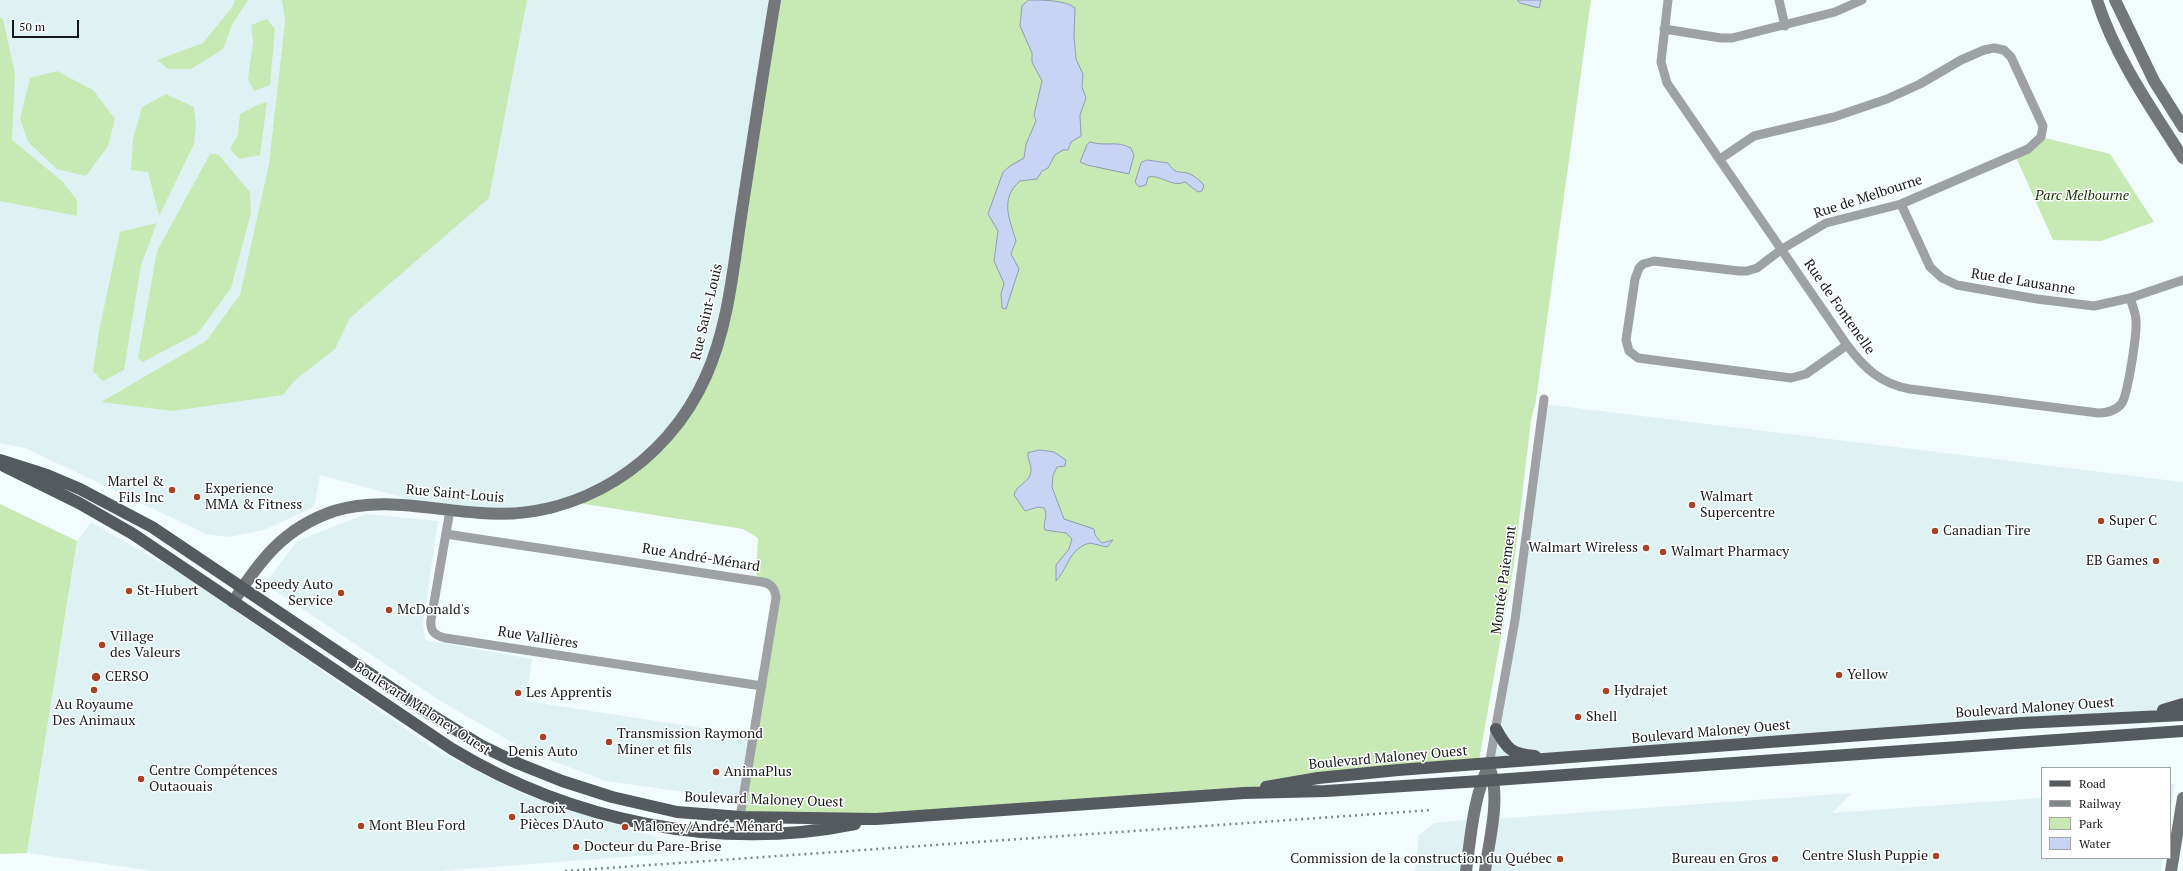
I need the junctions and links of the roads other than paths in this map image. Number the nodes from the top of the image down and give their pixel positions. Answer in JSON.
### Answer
{"nodes":[{"id":1,"x":775,"y":0,"type":"edge"},
{"id":2,"x":1668,"y":0,"type":"edge"},
{"id":3,"x":1779,"y":0,"type":"edge"},
{"id":4,"x":1862,"y":0,"type":"edge"},
{"id":5,"x":2097,"y":0,"type":"edge"},
{"id":6,"x":2115,"y":0,"type":"edge"},
{"id":7,"x":1785,"y":26,"type":"junction"},
{"id":8,"x":1664,"y":29,"type":"junction"},
{"id":9,"x":2183,"y":127,"type":"edge"},
{"id":10,"x":2183,"y":158,"type":"edge"},
{"id":11,"x":1720,"y":159,"type":"junction"},
{"id":12,"x":1901,"y":204,"type":"junction"},
{"id":13,"x":1782,"y":249,"type":"junction"},
{"id":14,"x":2183,"y":280,"type":"edge"},
{"id":15,"x":2130,"y":298,"type":"junction"},
{"id":16,"x":1847,"y":345,"type":"junction"},
{"id":17,"x":1544,"y":400,"type":"dead end"},
{"id":18,"x":0,"y":460,"type":"edge"},
{"id":19,"x":0,"y":464,"type":"edge"},
{"id":20,"x":450,"y":510,"type":"junction"},
{"id":21,"x":446,"y":534,"type":"junction"},
{"id":22,"x":242,"y":587,"type":"junction"},
{"id":23,"x":233,"y":602,"type":"junction"},
{"id":24,"x":762,"y":686,"type":"junction"},
{"id":25,"x":2183,"y":704,"type":"edge"},
{"id":26,"x":2183,"y":715,"type":"edge"},
{"id":27,"x":2114,"y":718,"type":"junction"},
{"id":28,"x":1496,"y":729,"type":"junction"},
{"id":29,"x":2183,"y":731,"type":"edge"},
{"id":30,"x":1568,"y":758,"type":"junction"},
{"id":31,"x":1489,"y":765,"type":"junction"},
{"id":32,"x":1494,"y":780,"type":"junction"},
{"id":33,"x":1482,"y":781,"type":"junction"},
{"id":34,"x":1244,"y":793,"type":"junction"},
{"id":35,"x":2183,"y":798,"type":"edge"},
{"id":36,"x":741,"y":817,"type":"junction"},
{"id":37,"x":876,"y":820,"type":"junction"},
{"id":38,"x":737,"y":835,"type":"junction"},
{"id":39,"x":1466,"y":871,"type":"edge"},
{"id":40,"x":1484,"y":871,"type":"edge"},
{"id":41,"x":2171,"y":871,"type":"edge"}],
"edges":[{"from":1,"to":20,"type":"street","name":"Rue Saint-Louis"},
{"from":2,"to":8,"type":"street","name":"Rue de Fontenelle"},
{"from":3,"to":7,"type":"street"},
{"from":4,"to":7,"type":"street"},
{"from":5,"to":10,"type":"street"},
{"from":6,"to":9,"type":"street"},
{"from":7,"to":8,"type":"street"},
{"from":8,"to":11,"type":"street","name":"Rue de Fontenelle"},
{"from":11,"to":12,"type":"street","name":"Rue de Melbourne"},
{"from":11,"to":13,"type":"street","name":"Rue de Fontenelle"},
{"from":12,"to":13,"type":"street","name":"Rue de Melbourne"},
{"from":12,"to":15,"type":"street","name":"Rue de Lausanne"},
{"from":13,"to":16,"type":"street","name":"Rue de Fontenelle"},
{"from":13,"to":16,"type":"street","name":"Rue de Melbourne"},
{"from":14,"to":15,"type":"street","name":"Rue de Lausanne"},
{"from":15,"to":16,"type":"street","name":"Rue de Fontenelle"},
{"from":17,"to":28,"type":"street","name":"Montée Paiement"},
{"from":18,"to":22,"type":"main road","name":"Boulevard Maloney Ouest"},
{"from":19,"to":23,"type":"main road","name":"Boulevard Maloney Ouest"},
{"from":20,"to":21,"type":"street","name":"Rue Vallières"},
{"from":20,"to":22,"type":"street","name":"Rue Saint-Louis"},
{"from":21,"to":24,"type":"street","name":"Rue André-Ménard"},
{"from":21,"to":24,"type":"street","name":"Rue Vallières"},
{"from":22,"to":23,"type":"street","name":"Rue Saint-Louis"},
{"from":22,"to":36,"type":"main road","name":"Boulevard Maloney Ouest"},
{"from":23,"to":38,"type":"main road","name":"Boulevard Maloney Ouest"},
{"from":24,"to":36,"type":"street","name":"Rue André-Ménard"},
{"from":25,"to":27,"type":"main road"},
{"from":26,"to":27,"type":"main road","name":"Boulevard Maloney Ouest"},
{"from":27,"to":30,"type":"main road","name":"Boulevard Maloney Ouest"},
{"from":28,"to":30,"type":"main road"},
{"from":28,"to":31,"type":"street","name":"Montée Paiement"},
{"from":29,"to":32,"type":"main road","name":"Boulevard Maloney Ouest"},
{"from":30,"to":31,"type":"main road","name":"Boulevard Maloney Ouest"},
{"from":31,"to":32,"type":"street","name":"Montée Paiement"},
{"from":31,"to":33,"type":"street","name":"Montée Paiement"},
{"from":31,"to":34,"type":"main road","name":"Boulevard Maloney Ouest"},
{"from":32,"to":33,"type":"main road","name":"Boulevard Maloney Ouest"},
{"from":32,"to":40,"type":"street","name":"Montée Paiement"},
{"from":33,"to":34,"type":"main road","name":"Boulevard Maloney Ouest"},
{"from":33,"to":39,"type":"street","name":"Montée Paiement"},
{"from":34,"to":37,"type":"main road","name":"Boulevard Maloney Ouest"},
{"from":35,"to":41,"type":"street"},
{"from":36,"to":37,"type":"main road","name":"Boulevard Maloney Ouest"},
{"from":36,"to":38,"type":"street","name":"Rue André-Ménard"},
{"from":37,"to":38,"type":"main road","name":"Boulevard Maloney Ouest"}]}
